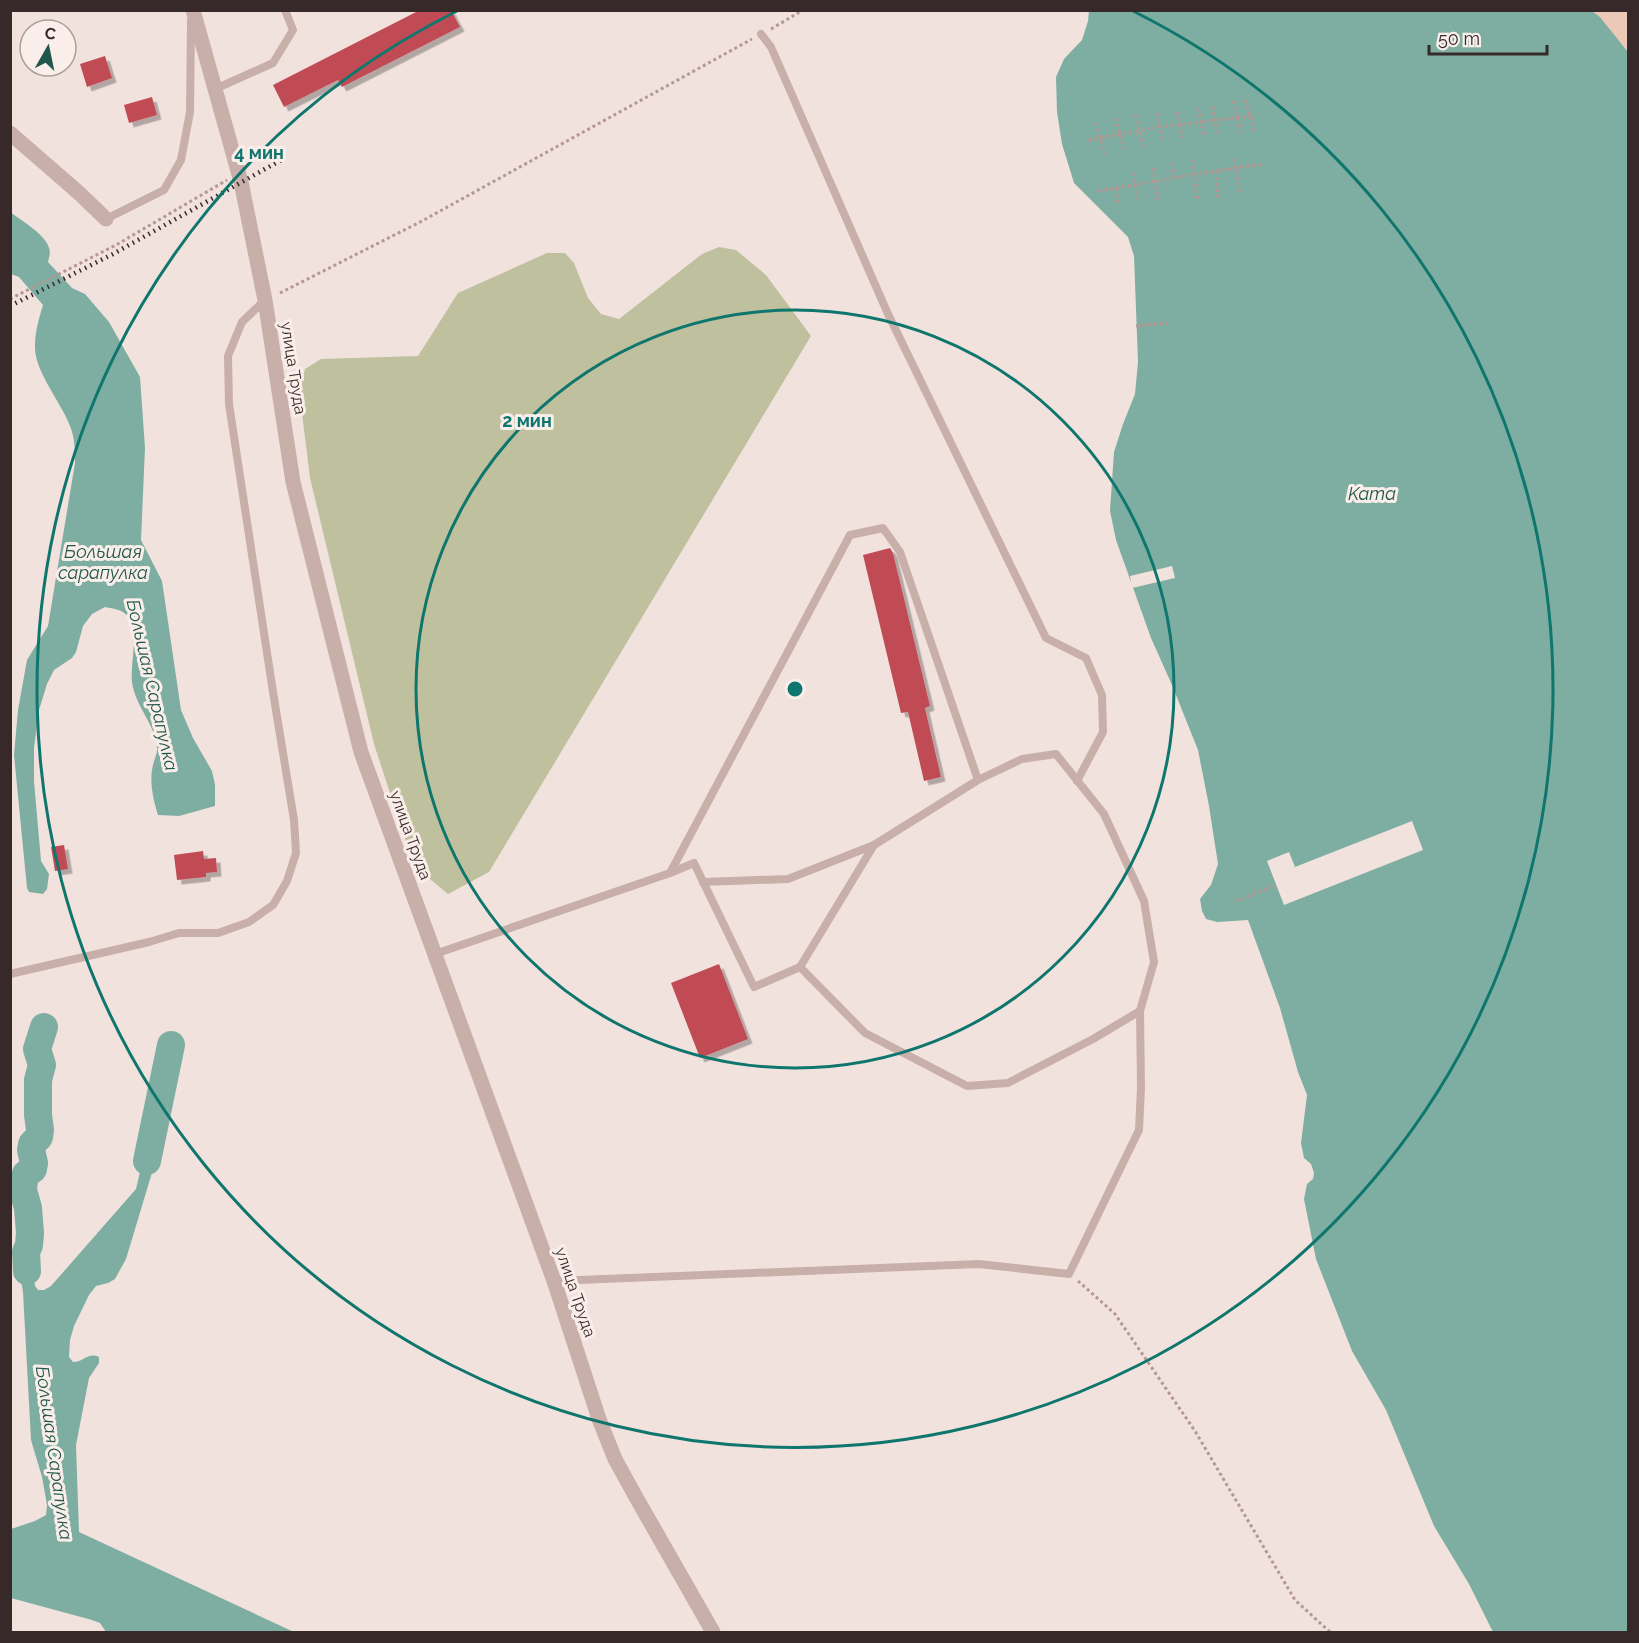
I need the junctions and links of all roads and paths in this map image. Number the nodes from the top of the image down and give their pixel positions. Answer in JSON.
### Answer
{"nodes":[{"id":1,"x":192,"y":10,"type":"edge"},
{"id":2,"x":285,"y":10,"type":"edge"},
{"id":3,"x":803,"y":10,"type":"edge"},
{"id":4,"x":761,"y":34,"type":"junction"},
{"id":5,"x":215,"y":89,"type":"junction"},
{"id":6,"x":1245,"y":100,"type":"dead end"},
{"id":7,"x":1233,"y":101,"type":"dead end"},
{"id":8,"x":1213,"y":106,"type":"dead end"},
{"id":9,"x":1198,"y":108,"type":"dead end"},
{"id":10,"x":1177,"y":112,"type":"dead end"},
{"id":11,"x":1157,"y":113,"type":"dead end"},
{"id":12,"x":1135,"y":115,"type":"dead end"},
{"id":13,"x":1251,"y":116,"type":"junction"},
{"id":14,"x":1116,"y":118,"type":"dead end"},
{"id":15,"x":1238,"y":118,"type":"junction"},
{"id":16,"x":1216,"y":120,"type":"junction"},
{"id":17,"x":1096,"y":123,"type":"dead end"},
{"id":18,"x":1201,"y":123,"type":"junction"},
{"id":19,"x":1180,"y":125,"type":"junction"},
{"id":20,"x":1160,"y":127,"type":"junction"},
{"id":21,"x":1140,"y":131,"type":"junction"},
{"id":22,"x":1254,"y":131,"type":"dead end"},
{"id":23,"x":1241,"y":132,"type":"dead end"},
{"id":24,"x":10,"y":134,"type":"edge"},
{"id":25,"x":1121,"y":134,"type":"junction"},
{"id":26,"x":1217,"y":134,"type":"dead end"},
{"id":27,"x":1204,"y":136,"type":"dead end"},
{"id":28,"x":1101,"y":138,"type":"junction"},
{"id":29,"x":1088,"y":140,"type":"dead end"},
{"id":30,"x":1184,"y":140,"type":"dead end"},
{"id":31,"x":1163,"y":142,"type":"dead end"},
{"id":32,"x":1143,"y":146,"type":"dead end"},
{"id":33,"x":1124,"y":149,"type":"dead end"},
{"id":34,"x":1104,"y":155,"type":"dead end"},
{"id":35,"x":1234,"y":159,"type":"dead end"},
{"id":36,"x":1192,"y":160,"type":"dead end"},
{"id":37,"x":1172,"y":163,"type":"dead end"},
{"id":38,"x":1262,"y":165,"type":"dead end"},
{"id":39,"x":1153,"y":168,"type":"dead end"},
{"id":40,"x":1236,"y":168,"type":"junction"},
{"id":41,"x":1216,"y":171,"type":"junction"},
{"id":42,"x":1134,"y":172,"type":"dead end"},
{"id":43,"x":239,"y":173,"type":"junction"},
{"id":44,"x":1193,"y":174,"type":"junction"},
{"id":45,"x":1174,"y":178,"type":"junction"},
{"id":46,"x":1154,"y":182,"type":"junction"},
{"id":47,"x":1135,"y":185,"type":"junction"},
{"id":48,"x":1116,"y":188,"type":"junction"},
{"id":49,"x":1098,"y":191,"type":"dead end"},
{"id":50,"x":1240,"y":194,"type":"dead end"},
{"id":51,"x":1137,"y":199,"type":"dead end"},
{"id":52,"x":1158,"y":200,"type":"dead end"},
{"id":53,"x":1218,"y":200,"type":"dead end"},
{"id":54,"x":1198,"y":202,"type":"dead end"},
{"id":55,"x":1118,"y":203,"type":"dead end"},
{"id":56,"x":106,"y":219,"type":"joint"},
{"id":57,"x":10,"y":299,"type":"edge"},
{"id":58,"x":265,"y":300,"type":"junction"},
{"id":59,"x":1167,"y":322,"type":"dead end"},
{"id":60,"x":1136,"y":326,"type":"dead end"},
{"id":61,"x":978,"y":780,"type":"junction"},
{"id":62,"x":1077,"y":781,"type":"junction"},
{"id":63,"x":874,"y":845,"type":"junction"},
{"id":64,"x":670,"y":873,"type":"junction"},
{"id":65,"x":703,"y":882,"type":"junction"},
{"id":66,"x":1276,"y":885,"type":"dead end"},
{"id":67,"x":1236,"y":901,"type":"dead end"},
{"id":68,"x":435,"y":954,"type":"junction"},
{"id":69,"x":800,"y":967,"type":"junction"},
{"id":70,"x":10,"y":974,"type":"edge"},
{"id":71,"x":1140,"y":1011,"type":"junction"},
{"id":72,"x":1069,"y":1274,"type":"junction"},
{"id":73,"x":554,"y":1281,"type":"junction"},
{"id":74,"x":713,"y":1632,"type":"edge"},
{"id":75,"x":1330,"y":1632,"type":"edge"}],
"edges":[{"from":1,"to":5,"type":"street","name":"улица Труда"},
{"from":1,"to":56,"type":"lane"},
{"from":2,"to":5,"type":"lane"},
{"from":3,"to":4,"type":"path"},
{"from":4,"to":58,"type":"path"},
{"from":4,"to":62,"type":"lane"},
{"from":5,"to":43,"type":"street","name":"улица Труда"},
{"from":6,"to":13,"type":"path"},
{"from":7,"to":15,"type":"path"},
{"from":8,"to":16,"type":"path"},
{"from":9,"to":18,"type":"path"},
{"from":10,"to":19,"type":"path"},
{"from":11,"to":20,"type":"path"},
{"from":12,"to":21,"type":"path"},
{"from":13,"to":15,"type":"path"},
{"from":13,"to":22,"type":"path"},
{"from":14,"to":25,"type":"path"},
{"from":15,"to":16,"type":"path"},
{"from":15,"to":23,"type":"path"},
{"from":16,"to":18,"type":"path"},
{"from":16,"to":26,"type":"path"},
{"from":17,"to":28,"type":"path"},
{"from":18,"to":19,"type":"path"},
{"from":18,"to":27,"type":"path"},
{"from":19,"to":20,"type":"path"},
{"from":19,"to":30,"type":"path"},
{"from":20,"to":21,"type":"path"},
{"from":20,"to":31,"type":"path"},
{"from":21,"to":25,"type":"path"},
{"from":21,"to":32,"type":"path"},
{"from":24,"to":56,"type":"street"},
{"from":25,"to":28,"type":"path"},
{"from":25,"to":33,"type":"path"},
{"from":28,"to":29,"type":"path"},
{"from":28,"to":34,"type":"path"},
{"from":35,"to":40,"type":"path"},
{"from":36,"to":44,"type":"path"},
{"from":37,"to":45,"type":"path"},
{"from":38,"to":40,"type":"path"},
{"from":39,"to":46,"type":"path"},
{"from":40,"to":41,"type":"path"},
{"from":40,"to":50,"type":"path"},
{"from":41,"to":44,"type":"path"},
{"from":41,"to":53,"type":"path"},
{"from":42,"to":47,"type":"path"},
{"from":43,"to":57,"type":"path"},
{"from":43,"to":58,"type":"street","name":"улица Труда"},
{"from":44,"to":45,"type":"path"},
{"from":44,"to":54,"type":"path"},
{"from":45,"to":46,"type":"path"},
{"from":46,"to":47,"type":"path"},
{"from":46,"to":52,"type":"path"},
{"from":47,"to":48,"type":"path"},
{"from":47,"to":51,"type":"path"},
{"from":48,"to":49,"type":"path"},
{"from":48,"to":55,"type":"path"},
{"from":58,"to":68,"type":"street","name":"улица Труда"},
{"from":58,"to":70,"type":"lane"},
{"from":59,"to":60,"type":"path"},
{"from":61,"to":62,"type":"lane"},
{"from":61,"to":63,"type":"lane"},
{"from":61,"to":64,"type":"lane"},
{"from":62,"to":71,"type":"lane"},
{"from":63,"to":65,"type":"lane"},
{"from":63,"to":69,"type":"lane"},
{"from":64,"to":65,"type":"lane"},
{"from":64,"to":68,"type":"lane"},
{"from":65,"to":69,"type":"lane"},
{"from":66,"to":67,"type":"path"},
{"from":68,"to":73,"type":"street","name":"улица Труда"},
{"from":69,"to":71,"type":"lane"},
{"from":71,"to":72,"type":"lane"},
{"from":72,"to":73,"type":"lane"},
{"from":72,"to":75,"type":"path"},
{"from":73,"to":74,"type":"street","name":"улица Труда"}]}
